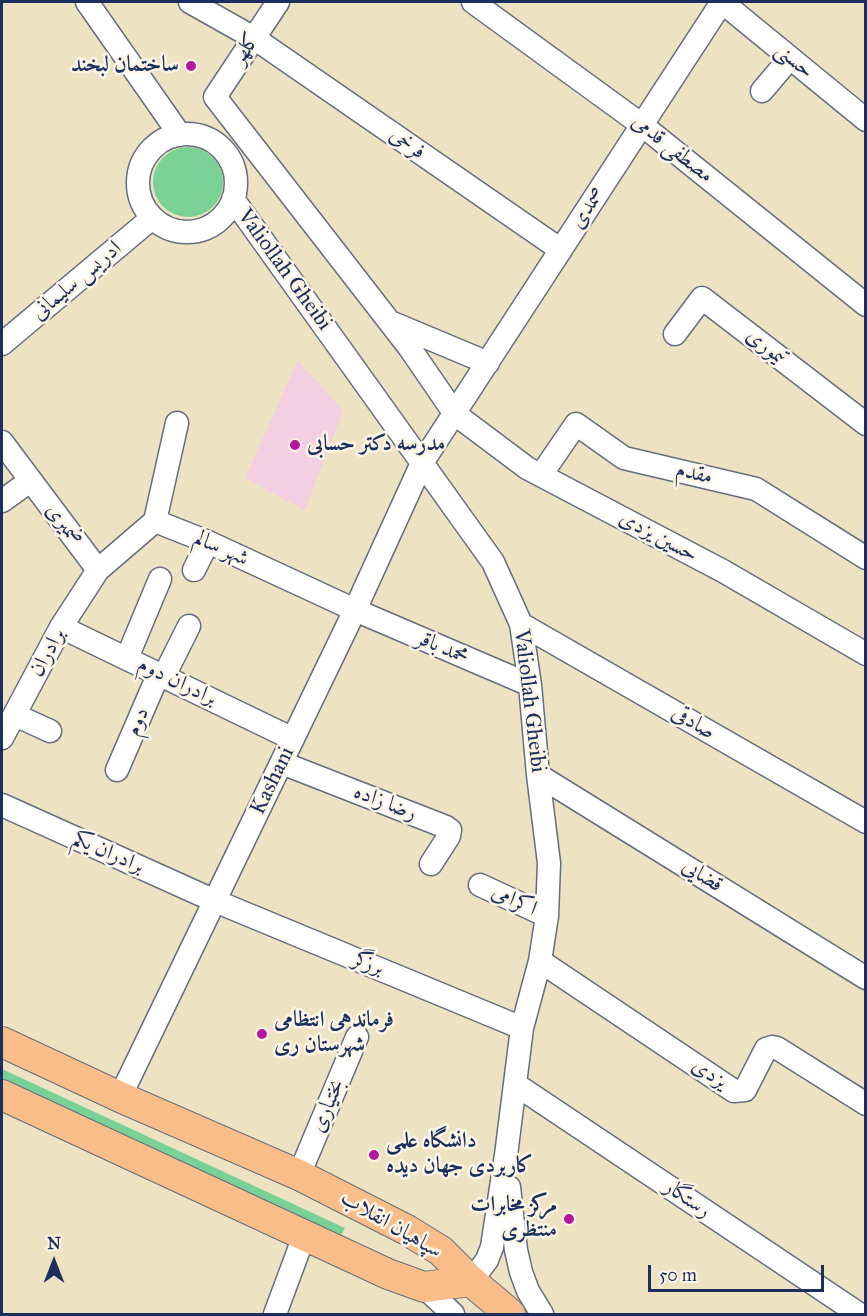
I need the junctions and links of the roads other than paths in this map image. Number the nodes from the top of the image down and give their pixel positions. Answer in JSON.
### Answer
{"nodes":[{"id":1,"x":87,"y":2,"type":"edge"},
{"id":2,"x":190,"y":2,"type":"edge"},
{"id":3,"x":278,"y":2,"type":"edge"},
{"id":4,"x":473,"y":2,"type":"edge"},
{"id":5,"x":722,"y":2,"type":"edge"},
{"id":6,"x":254,"y":38,"type":"junction"},
{"id":7,"x":790,"y":58,"type":"junction"},
{"id":8,"x":762,"y":91,"type":"dead end"},
{"id":9,"x":214,"y":97,"type":"joint"},
{"id":10,"x":866,"y":120,"type":"edge"},
{"id":11,"x":642,"y":125,"type":"junction"},
{"id":12,"x":180,"y":135,"type":"junction"},
{"id":13,"x":233,"y":199,"type":"junction"},
{"id":14,"x":152,"y":218,"type":"junction"},
{"id":15,"x":561,"y":250,"type":"junction"},
{"id":16,"x":866,"y":305,"type":"edge"},
{"id":17,"x":389,"y":321,"type":"junction"},
{"id":18,"x":675,"y":334,"type":"dead end"},
{"id":19,"x":2,"y":344,"type":"edge"},
{"id":20,"x":488,"y":363,"type":"junction"},
{"id":21,"x":455,"y":414,"type":"junction"},
{"id":22,"x":177,"y":423,"type":"dead end"},
{"id":23,"x":866,"y":424,"type":"edge"},
{"id":24,"x":2,"y":442,"type":"edge"},
{"id":25,"x":422,"y":463,"type":"junction"},
{"id":26,"x":541,"y":475,"type":"junction"},
{"id":27,"x":30,"y":481,"type":"junction"},
{"id":28,"x":2,"y":501,"type":"edge"},
{"id":29,"x":155,"y":520,"type":"junction"},
{"id":30,"x":208,"y":542,"type":"junction"},
{"id":31,"x":866,"y":558,"type":"edge"},
{"id":32,"x":98,"y":570,"type":"junction"},
{"id":33,"x":194,"y":570,"type":"dead end"},
{"id":34,"x":160,"y":579,"type":"dead end"},
{"id":35,"x":355,"y":610,"type":"junction"},
{"id":36,"x":521,"y":624,"type":"junction"},
{"id":37,"x":189,"y":626,"type":"dead end"},
{"id":38,"x":61,"y":627,"type":"junction"},
{"id":39,"x":866,"y":654,"type":"edge"},
{"id":40,"x":127,"y":658,"type":"junction"},
{"id":41,"x":162,"y":675,"type":"junction"},
{"id":42,"x":530,"y":685,"type":"junction"},
{"id":43,"x":12,"y":705,"type":"edge"},
{"id":44,"x":50,"y":730,"type":"dead end"},
{"id":45,"x":2,"y":738,"type":"edge"},
{"id":46,"x":293,"y":739,"type":"junction"},
{"id":47,"x":282,"y":763,"type":"junction"},
{"id":48,"x":117,"y":770,"type":"dead end"},
{"id":49,"x":538,"y":775,"type":"junction"},
{"id":50,"x":2,"y":805,"type":"edge"},
{"id":51,"x":866,"y":822,"type":"edge"},
{"id":52,"x":431,"y":864,"type":"dead end"},
{"id":53,"x":480,"y":885,"type":"dead end"},
{"id":54,"x":214,"y":901,"type":"junction"},
{"id":55,"x":547,"y":916,"type":"junction"},
{"id":56,"x":540,"y":960,"type":"junction"},
{"id":57,"x":866,"y":978,"type":"edge"},
{"id":58,"x":522,"y":1028,"type":"junction"},
{"id":59,"x":357,"y":1037,"type":"dead end"},
{"id":60,"x":2,"y":1042,"type":"edge"},
{"id":61,"x":515,"y":1084,"type":"junction"},
{"id":62,"x":2,"y":1095,"type":"edge"},
{"id":63,"x":120,"y":1097,"type":"junction"},
{"id":64,"x":866,"y":1104,"type":"edge"},
{"id":65,"x":506,"y":1155,"type":"junction"},
{"id":66,"x":299,"y":1175,"type":"junction"},
{"id":67,"x":407,"y":1230,"type":"junction"},
{"id":68,"x":304,"y":1236,"type":"junction"},
{"id":69,"x":388,"y":1274,"type":"junction"},
{"id":70,"x":471,"y":1281,"type":"junction"},
{"id":71,"x":424,"y":1287,"type":"junction"},
{"id":72,"x":274,"y":1314,"type":"edge"},
{"id":73,"x":453,"y":1314,"type":"edge"},
{"id":74,"x":510,"y":1314,"type":"edge"},
{"id":75,"x":542,"y":1314,"type":"edge"},
{"id":76,"x":860,"y":1314,"type":"edge"}],
"edges":[{"from":1,"to":12,"type":"street"},
{"from":2,"to":6,"type":"street","name":"فرخی"},
{"from":3,"to":6,"type":"street","name":"کلهر"},
{"from":4,"to":11,"type":"street","name":"مصطفی قدمی"},
{"from":5,"to":7,"type":"street","name":"حسنی"},
{"from":5,"to":11,"type":"street","name":"صمدی"},
{"from":6,"to":9,"type":"street","name":"کلهر"},
{"from":6,"to":15,"type":"street","name":"فرخی"},
{"from":7,"to":8,"type":"street"},
{"from":7,"to":10,"type":"street","name":"حسنی"},
{"from":9,"to":17,"type":"street","name":"حسین یزدی"},
{"from":11,"to":15,"type":"street","name":"صمدی"},
{"from":11,"to":16,"type":"street","name":"مصطفی قدمی"},
{"from":12,"to":13,"type":"street"},
{"from":12,"to":14,"type":"street"},
{"from":13,"to":14,"type":"street"},
{"from":13,"to":25,"type":"street","name":"Valiollah Gheibi"},
{"from":14,"to":19,"type":"street","name":"ادریس سلیمانی"},
{"from":15,"to":20,"type":"street","name":"صمدی"},
{"from":17,"to":20,"type":"street"},
{"from":17,"to":21,"type":"street","name":"حسین یزدی"},
{"from":18,"to":23,"type":"street","name":"تیموری"},
{"from":20,"to":21,"type":"street","name":"صمدی"},
{"from":21,"to":25,"type":"street","name":"صمدی"},
{"from":21,"to":26,"type":"street","name":"حسین یزدی"},
{"from":22,"to":29,"type":"street"},
{"from":24,"to":27,"type":"street","name":"ضمیری"},
{"from":25,"to":35,"type":"street","name":"Kashani"},
{"from":25,"to":36,"type":"street","name":"Valiollah Gheibi"},
{"from":26,"to":31,"type":"street","name":"مقدم"},
{"from":26,"to":39,"type":"street","name":"حسین یزدی"},
{"from":27,"to":28,"type":"street","name":"ضمیری"},
{"from":27,"to":32,"type":"street","name":"ضمیری"},
{"from":29,"to":30,"type":"street","name":"شهر سالم"},
{"from":29,"to":32,"type":"street"},
{"from":30,"to":33,"type":"street"},
{"from":30,"to":35,"type":"street","name":"شهر سالم"},
{"from":32,"to":38,"type":"street","name":"برادران"},
{"from":34,"to":40,"type":"street"},
{"from":35,"to":42,"type":"street","name":"محمد باقر"},
{"from":35,"to":46,"type":"street","name":"Kashani"},
{"from":36,"to":42,"type":"street","name":"Valiollah Gheibi"},
{"from":36,"to":51,"type":"street","name":"صادقی"},
{"from":37,"to":41,"type":"street","name":"دوم"},
{"from":38,"to":40,"type":"street","name":"برادران دوم"},
{"from":38,"to":43,"type":"street","name":"برادران"},
{"from":40,"to":41,"type":"street","name":"برادران دوم"},
{"from":41,"to":46,"type":"street","name":"برادران دوم"},
{"from":41,"to":48,"type":"street","name":"دوم"},
{"from":42,"to":49,"type":"street","name":"Valiollah Gheibi"},
{"from":43,"to":44,"type":"street"},
{"from":43,"to":45,"type":"street","name":"برادران"},
{"from":46,"to":47,"type":"street","name":"Kashani"},
{"from":47,"to":52,"type":"street","name":"رضا زاده"},
{"from":47,"to":54,"type":"street","name":"Kashani"},
{"from":49,"to":55,"type":"street","name":"Valiollah Gheibi"},
{"from":49,"to":57,"type":"street","name":"قضایی"},
{"from":50,"to":54,"type":"street","name":"برادران یکم"},
{"from":53,"to":55,"type":"street","name":"اکرامی"},
{"from":54,"to":58,"type":"street","name":"برزگر"},
{"from":54,"to":63,"type":"street","name":"Kashani"},
{"from":55,"to":56,"type":"street","name":"Valiollah Gheibi"},
{"from":56,"to":58,"type":"street","name":"Valiollah Gheibi"},
{"from":56,"to":64,"type":"street","name":"یزدی"},
{"from":58,"to":61,"type":"street","name":"Valiollah Gheibi"},
{"from":59,"to":66,"type":"street","name":"بختیاری"},
{"from":60,"to":63,"type":"main road","name":"سپاهیان انقلاب"},
{"from":61,"to":65,"type":"street","name":"Valiollah Gheibi"},
{"from":61,"to":76,"type":"street","name":"رستگار"},
{"from":62,"to":68,"type":"main road","name":"سپاهیان انقلاب"},
{"from":63,"to":66,"type":"main road","name":"سپاهیان انقلاب"},
{"from":65,"to":70,"type":"street","name":"Valiollah Gheibi"},
{"from":65,"to":75,"type":"street"},
{"from":66,"to":67,"type":"main road","name":"سپاهیان انقلاب"},
{"from":67,"to":69,"type":"main road"},
{"from":67,"to":70,"type":"main road","name":"سپاهیان انقلاب"},
{"from":68,"to":69,"type":"main road","name":"سپاهیان انقلاب"},
{"from":68,"to":72,"type":"street"},
{"from":69,"to":71,"type":"main road","name":"سپاهیان انقلاب"},
{"from":70,"to":71,"type":"main road","name":"سپاهیان انقلاب"},
{"from":70,"to":74,"type":"main road"},
{"from":71,"to":73,"type":"street"}]}
